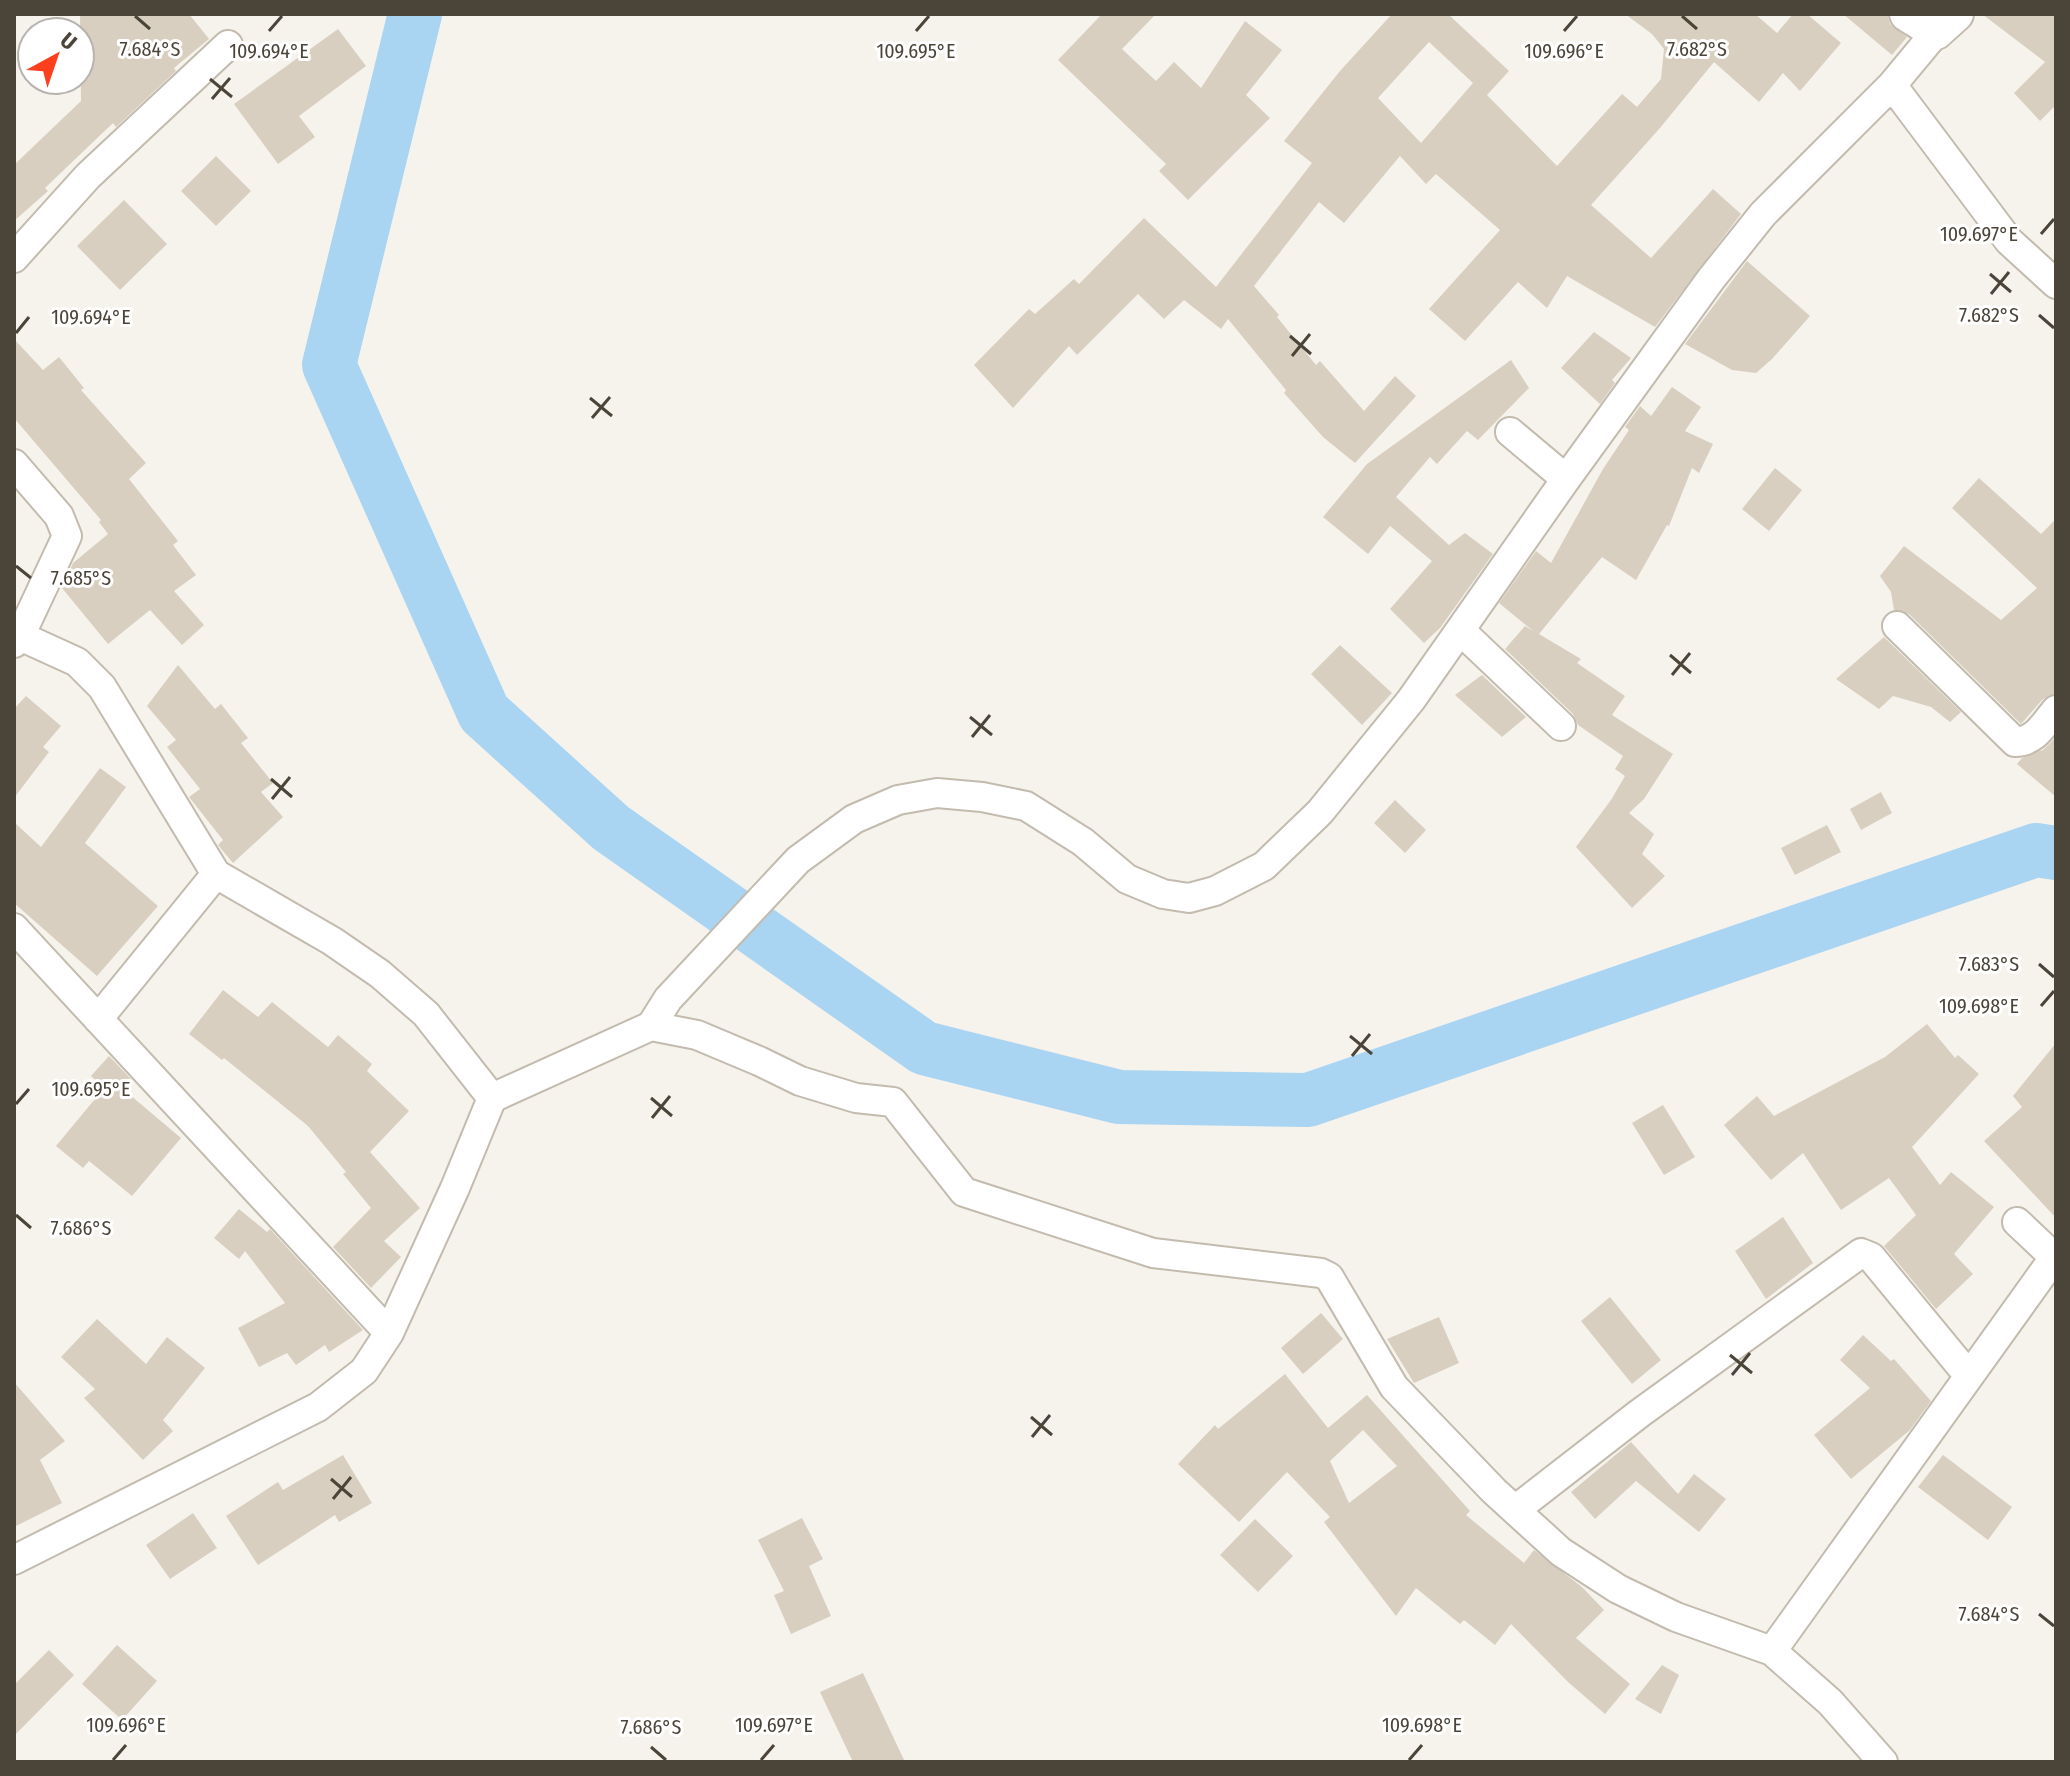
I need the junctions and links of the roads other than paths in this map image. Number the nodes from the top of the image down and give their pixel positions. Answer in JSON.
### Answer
{"nodes":[{"id":1,"x":1907,"y":14,"type":"edge"},
{"id":2,"x":1946,"y":23,"type":"edge"},
{"id":3,"x":228,"y":45,"type":"dead end"},
{"id":4,"x":1892,"y":85,"type":"junction"},
{"id":5,"x":14,"y":258,"type":"edge"},
{"id":6,"x":2056,"y":284,"type":"edge"},
{"id":7,"x":1510,"y":432,"type":"dead end"},
{"id":8,"x":14,"y":464,"type":"edge"},
{"id":9,"x":1566,"y":479,"type":"junction"},
{"id":10,"x":1897,"y":626,"type":"dead end"},
{"id":11,"x":1461,"y":631,"type":"junction"},
{"id":12,"x":16,"y":636,"type":"edge"},
{"id":13,"x":2056,"y":710,"type":"edge"},
{"id":14,"x":1561,"y":726,"type":"dead end"},
{"id":15,"x":216,"y":874,"type":"junction"},
{"id":16,"x":14,"y":928,"type":"edge"},
{"id":17,"x":98,"y":1019,"type":"junction"},
{"id":18,"x":651,"y":1026,"type":"junction"},
{"id":19,"x":492,"y":1098,"type":"junction"},
{"id":20,"x":2017,"y":1222,"type":"dead end"},
{"id":21,"x":2055,"y":1256,"type":"edge"},
{"id":22,"x":389,"y":1333,"type":"junction"},
{"id":23,"x":1969,"y":1376,"type":"junction"},
{"id":24,"x":1515,"y":1510,"type":"junction"},
{"id":25,"x":17,"y":1554,"type":"edge"},
{"id":26,"x":1772,"y":1651,"type":"junction"},
{"id":27,"x":1883,"y":1762,"type":"edge"}],
"edges":[{"from":1,"to":2,"type":"street"},
{"from":2,"to":4,"type":"street"},
{"from":3,"to":5,"type":"street"},
{"from":4,"to":6,"type":"street"},
{"from":4,"to":9,"type":"street"},
{"from":7,"to":9,"type":"street"},
{"from":8,"to":12,"type":"street"},
{"from":9,"to":11,"type":"street"},
{"from":10,"to":13,"type":"street"},
{"from":11,"to":14,"type":"street"},
{"from":11,"to":18,"type":"street"},
{"from":12,"to":15,"type":"street"},
{"from":15,"to":17,"type":"street"},
{"from":15,"to":19,"type":"street"},
{"from":16,"to":17,"type":"street"},
{"from":17,"to":22,"type":"street"},
{"from":18,"to":19,"type":"street"},
{"from":18,"to":24,"type":"street"},
{"from":19,"to":22,"type":"street"},
{"from":20,"to":21,"type":"street"},
{"from":21,"to":23,"type":"street"},
{"from":22,"to":25,"type":"street"},
{"from":23,"to":24,"type":"street"},
{"from":23,"to":26,"type":"street"},
{"from":24,"to":26,"type":"street"},
{"from":26,"to":27,"type":"street"}]}
